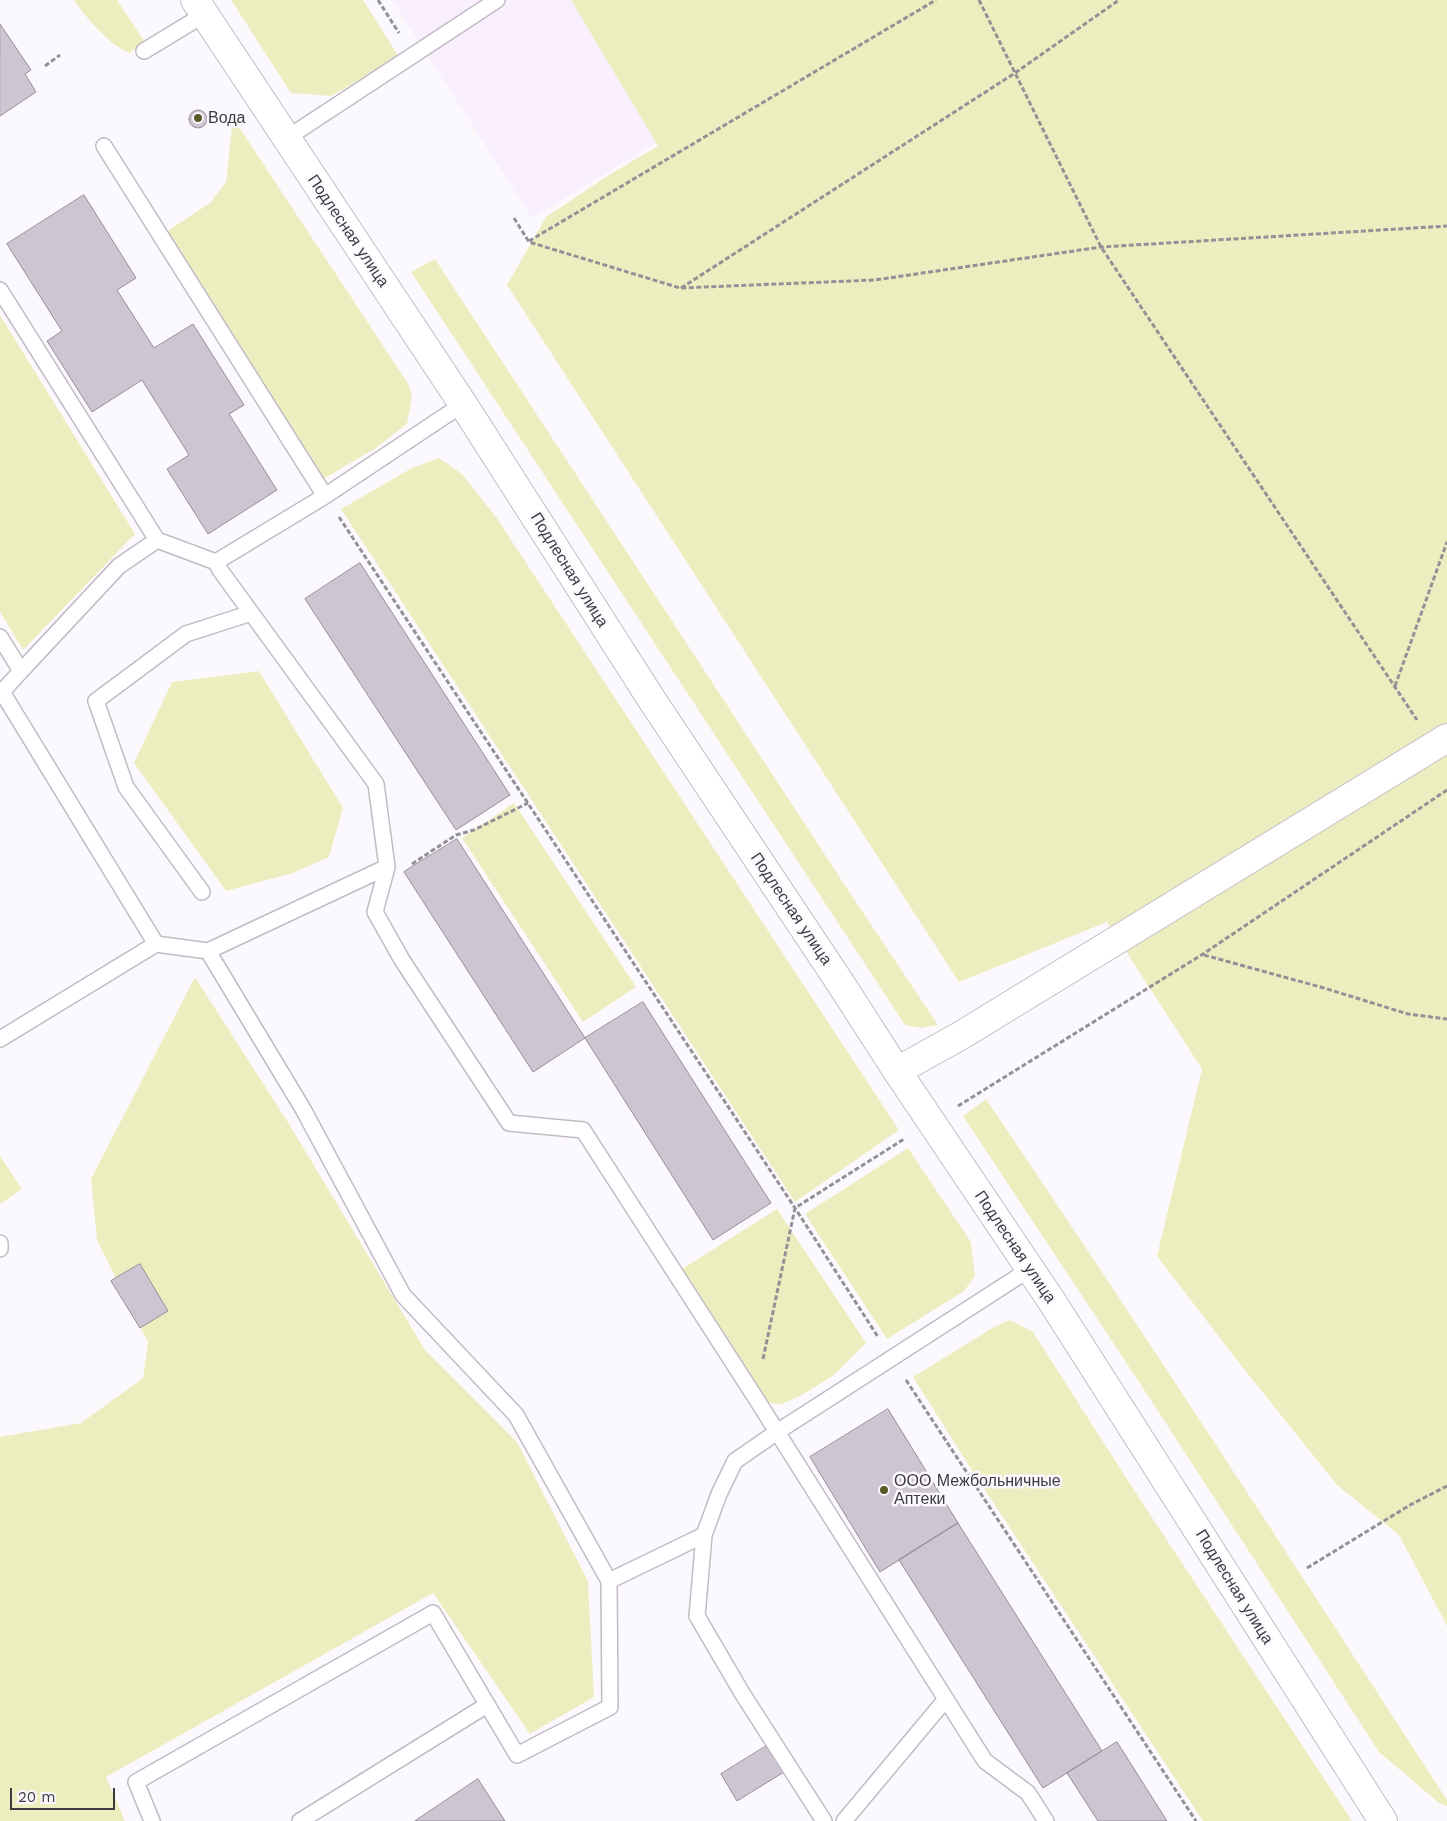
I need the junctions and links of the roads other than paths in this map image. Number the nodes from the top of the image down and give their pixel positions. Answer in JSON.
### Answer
{"nodes":[{"id":1,"x":497,"y":0,"type":"edge"},
{"id":2,"x":200,"y":7,"type":"edge"},
{"id":3,"x":144,"y":51,"type":"dead end"},
{"id":4,"x":286,"y":138,"type":"junction"},
{"id":5,"x":104,"y":146,"type":"dead end"},
{"id":6,"x":0,"y":290,"type":"edge"},
{"id":7,"x":464,"y":404,"type":"junction"},
{"id":8,"x":325,"y":496,"type":"junction"},
{"id":9,"x":157,"y":540,"type":"junction"},
{"id":10,"x":216,"y":562,"type":"junction"},
{"id":11,"x":251,"y":612,"type":"junction"},
{"id":12,"x":0,"y":637,"type":"edge"},
{"id":13,"x":21,"y":671,"type":"junction"},
{"id":14,"x":1440,"y":741,"type":"edge"},
{"id":15,"x":387,"y":866,"type":"junction"},
{"id":16,"x":202,"y":892,"type":"dead end"},
{"id":17,"x":156,"y":944,"type":"junction"},
{"id":18,"x":208,"y":951,"type":"junction"},
{"id":19,"x":0,"y":1039,"type":"edge"},
{"id":20,"x":897,"y":1071,"type":"junction"},
{"id":21,"x":0,"y":1243,"type":"edge"},
{"id":22,"x":0,"y":1249,"type":"edge"},
{"id":23,"x":1030,"y":1269,"type":"junction"},
{"id":24,"x":777,"y":1432,"type":"junction"},
{"id":25,"x":704,"y":1535,"type":"junction"},
{"id":26,"x":609,"y":1581,"type":"junction"},
{"id":27,"x":946,"y":1699,"type":"junction"},
{"id":28,"x":487,"y":1705,"type":"junction"},
{"id":29,"x":152,"y":1821,"type":"edge"},
{"id":30,"x":300,"y":1821,"type":"edge"},
{"id":31,"x":824,"y":1821,"type":"edge"},
{"id":32,"x":844,"y":1821,"type":"edge"},
{"id":33,"x":1046,"y":1821,"type":"edge"},
{"id":34,"x":1382,"y":1821,"type":"edge"}],
"edges":[{"from":1,"to":4,"type":"lane"},
{"from":2,"to":3,"type":"lane"},
{"from":2,"to":4,"type":"main road","name":"Подлесная улица"},
{"from":4,"to":7,"type":"main road","name":"Подлесная улица"},
{"from":5,"to":8,"type":"lane"},
{"from":6,"to":9,"type":"lane"},
{"from":7,"to":8,"type":"lane"},
{"from":7,"to":20,"type":"main road","name":"Подлесная улица"},
{"from":8,"to":10,"type":"lane"},
{"from":9,"to":10,"type":"lane"},
{"from":9,"to":13,"type":"lane"},
{"from":10,"to":11,"type":"lane"},
{"from":11,"to":15,"type":"lane"},
{"from":11,"to":16,"type":"lane"},
{"from":12,"to":13,"type":"lane"},
{"from":13,"to":17,"type":"lane"},
{"from":14,"to":20,"type":"main road"},
{"from":15,"to":18,"type":"lane"},
{"from":15,"to":24,"type":"lane"},
{"from":17,"to":18,"type":"lane"},
{"from":17,"to":19,"type":"lane"},
{"from":18,"to":26,"type":"lane"},
{"from":20,"to":23,"type":"main road","name":"Подлесная улица"},
{"from":21,"to":22,"type":"lane"},
{"from":23,"to":24,"type":"lane"},
{"from":23,"to":34,"type":"main road","name":"Подлесная улица"},
{"from":24,"to":25,"type":"lane"},
{"from":24,"to":27,"type":"lane"},
{"from":25,"to":26,"type":"lane"},
{"from":25,"to":31,"type":"lane"},
{"from":26,"to":28,"type":"lane"},
{"from":27,"to":32,"type":"lane"},
{"from":27,"to":33,"type":"lane"},
{"from":28,"to":29,"type":"lane"},
{"from":28,"to":30,"type":"lane"}]}
